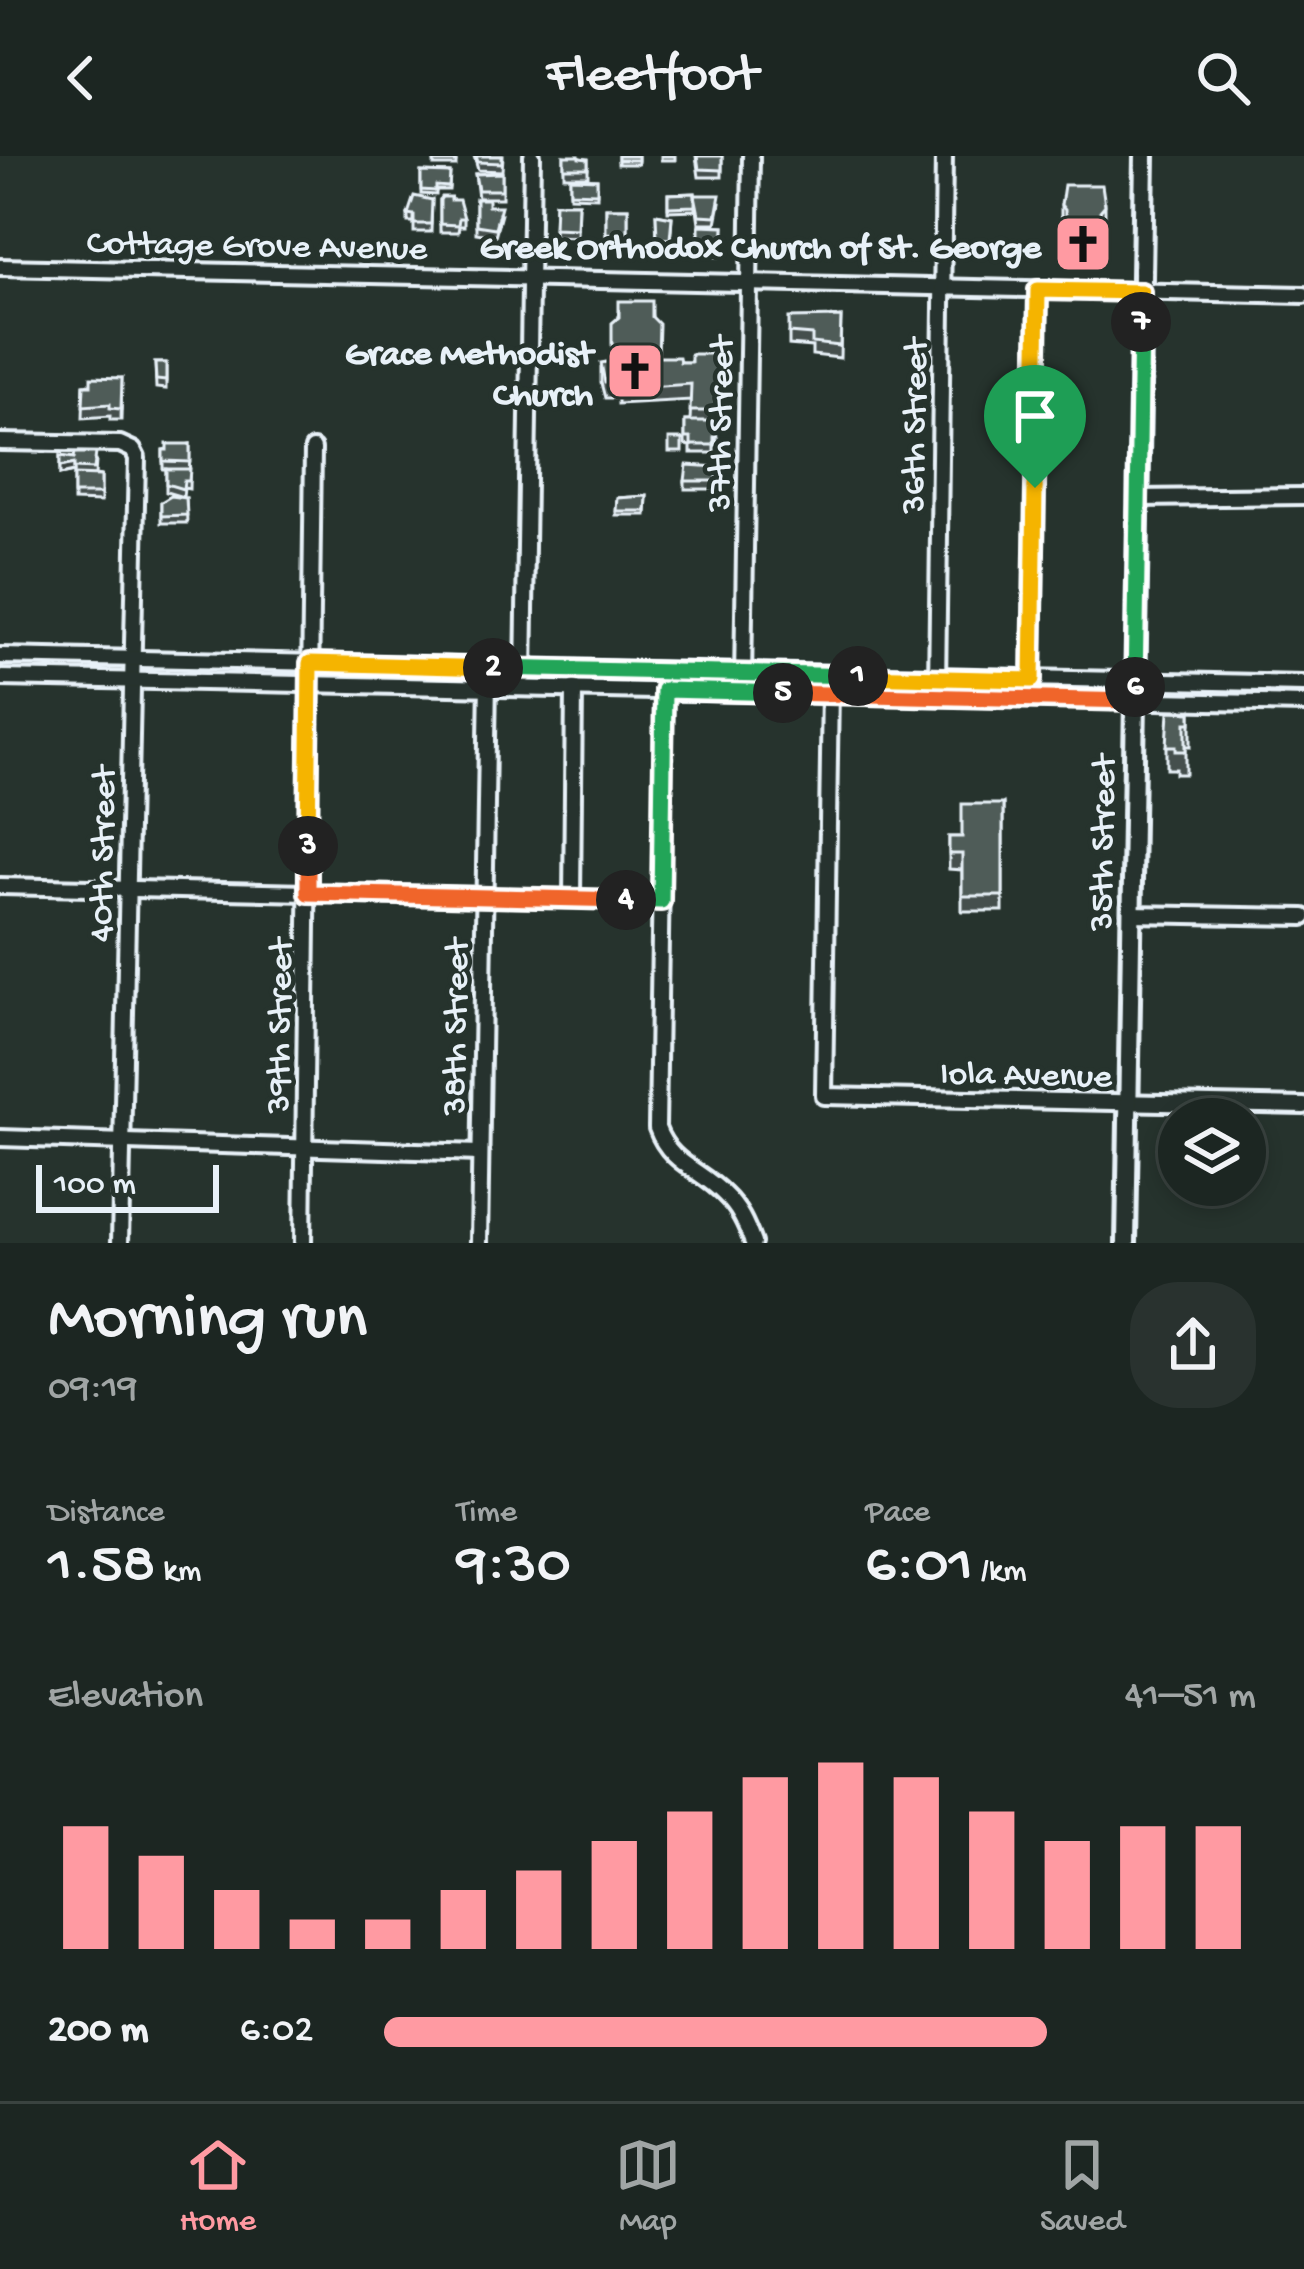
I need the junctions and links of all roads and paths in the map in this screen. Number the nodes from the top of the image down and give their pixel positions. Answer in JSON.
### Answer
{"nodes":[{"id":1,"x":532,"y":156,"type":"edge"},
{"id":2,"x":751,"y":156,"type":"edge"},
{"id":3,"x":944,"y":156,"type":"edge"},
{"id":4,"x":1144,"y":156,"type":"edge"},
{"id":5,"x":0,"y":267,"type":"edge"},
{"id":6,"x":530,"y":278,"type":"junction"},
{"id":7,"x":749,"y":283,"type":"junction"},
{"id":8,"x":943,"y":287,"type":"junction"},
{"id":9,"x":1038,"y":290,"type":"junction"},
{"id":10,"x":1141,"y":292,"type":"junction"},
{"id":11,"x":1304,"y":295,"type":"edge"},
{"id":12,"x":0,"y":442,"type":"edge"},
{"id":13,"x":313,"y":449,"type":"dead end"},
{"id":14,"x":1304,"y":496,"type":"edge"},
{"id":15,"x":1138,"y":498,"type":"junction"},
{"id":16,"x":0,"y":656,"type":"edge"},
{"id":17,"x":133,"y":659,"type":"junction"},
{"id":18,"x":310,"y":663,"type":"junction"},
{"id":19,"x":488,"y":668,"type":"junction"},
{"id":20,"x":524,"y":668,"type":"junction"},
{"id":21,"x":664,"y":672,"type":"junction"},
{"id":22,"x":744,"y":673,"type":"junction"},
{"id":23,"x":831,"y":675,"type":"junction"},
{"id":24,"x":937,"y":677,"type":"junction"},
{"id":25,"x":0,"y":679,"type":"edge"},
{"id":26,"x":1032,"y":680,"type":"junction"},
{"id":27,"x":132,"y":681,"type":"junction"},
{"id":28,"x":1135,"y":682,"type":"junction"},
{"id":29,"x":310,"y":684,"type":"junction"},
{"id":30,"x":1304,"y":684,"type":"edge"},
{"id":31,"x":488,"y":686,"type":"junction"},
{"id":32,"x":524,"y":687,"type":"junction"},
{"id":33,"x":574,"y":688,"type":"junction"},
{"id":34,"x":664,"y":690,"type":"junction"},
{"id":35,"x":743,"y":692,"type":"junction"},
{"id":36,"x":830,"y":694,"type":"junction"},
{"id":37,"x":937,"y":697,"type":"junction"},
{"id":38,"x":1134,"y":701,"type":"junction"},
{"id":39,"x":1304,"y":704,"type":"edge"},
{"id":40,"x":0,"y":886,"type":"edge"},
{"id":41,"x":128,"y":890,"type":"junction"},
{"id":42,"x":308,"y":893,"type":"junction"},
{"id":43,"x":484,"y":897,"type":"junction"},
{"id":44,"x":572,"y":899,"type":"junction"},
{"id":45,"x":661,"y":901,"type":"junction"},
{"id":46,"x":1131,"y":914,"type":"junction"},
{"id":47,"x":1304,"y":917,"type":"edge"},
{"id":48,"x":1128,"y":1103,"type":"junction"},
{"id":49,"x":1304,"y":1106,"type":"edge"},
{"id":50,"x":0,"y":1138,"type":"edge"},
{"id":51,"x":123,"y":1142,"type":"junction"},
{"id":52,"x":304,"y":1148,"type":"junction"},
{"id":53,"x":480,"y":1153,"type":"junction"},
{"id":54,"x":120,"y":1243,"type":"edge"},
{"id":55,"x":303,"y":1243,"type":"edge"},
{"id":56,"x":479,"y":1243,"type":"edge"},
{"id":57,"x":754,"y":1243,"type":"edge"},
{"id":58,"x":1126,"y":1243,"type":"edge"}],
"edges":[{"from":1,"to":6,"type":"street"},
{"from":2,"to":7,"type":"street","name":"37th Street"},
{"from":3,"to":8,"type":"street","name":"36th Street"},
{"from":4,"to":10,"type":"street","name":"35th Street"},
{"from":5,"to":6,"type":"street","name":"Cottage Grove Avenue"},
{"from":6,"to":7,"type":"street","name":"Cottage Grove Avenue"},
{"from":6,"to":20,"type":"street"},
{"from":7,"to":8,"type":"street","name":"Cottage Grove Avenue"},
{"from":7,"to":22,"type":"street","name":"37th Street"},
{"from":8,"to":9,"type":"street","name":"Cottage Grove Avenue"},
{"from":8,"to":24,"type":"street","name":"36th Street"},
{"from":9,"to":10,"type":"street","name":"Cottage Grove Avenue"},
{"from":9,"to":26,"type":"street"},
{"from":10,"to":11,"type":"street","name":"Cottage Grove Avenue"},
{"from":10,"to":15,"type":"street","name":"35th Street"},
{"from":12,"to":17,"type":"street","name":"40th Street"},
{"from":13,"to":18,"type":"street","name":"39th Street"},
{"from":14,"to":15,"type":"street"},
{"from":15,"to":28,"type":"street","name":"35th Street"},
{"from":16,"to":17,"type":"street"},
{"from":17,"to":18,"type":"street"},
{"from":17,"to":27,"type":"street","name":"40th Street"},
{"from":18,"to":19,"type":"street"},
{"from":18,"to":29,"type":"street","name":"39th Street"},
{"from":19,"to":20,"type":"street"},
{"from":19,"to":31,"type":"street","name":"38th Street"},
{"from":20,"to":21,"type":"street"},
{"from":20,"to":32,"type":"street"},
{"from":21,"to":22,"type":"street"},
{"from":21,"to":34,"type":"street"},
{"from":22,"to":23,"type":"street"},
{"from":22,"to":35,"type":"street","name":"37th Street"},
{"from":23,"to":24,"type":"street"},
{"from":23,"to":36,"type":"street"},
{"from":24,"to":26,"type":"street"},
{"from":24,"to":37,"type":"street","name":"36th Street"},
{"from":25,"to":27,"type":"street"},
{"from":26,"to":28,"type":"street"},
{"from":27,"to":29,"type":"street"},
{"from":27,"to":41,"type":"street","name":"40th Street"},
{"from":28,"to":30,"type":"street"},
{"from":28,"to":38,"type":"street","name":"35th Street"},
{"from":29,"to":31,"type":"street"},
{"from":29,"to":42,"type":"street","name":"39th Street"},
{"from":31,"to":32,"type":"street"},
{"from":31,"to":43,"type":"street","name":"38th Street"},
{"from":32,"to":33,"type":"street"},
{"from":33,"to":34,"type":"street"},
{"from":33,"to":44,"type":"street"},
{"from":34,"to":35,"type":"street"},
{"from":34,"to":45,"type":"street"},
{"from":35,"to":36,"type":"street"},
{"from":36,"to":37,"type":"street"},
{"from":36,"to":48,"type":"street","name":"Iola Avenue"},
{"from":37,"to":38,"type":"street"},
{"from":38,"to":39,"type":"street"},
{"from":38,"to":46,"type":"street","name":"35th Street"},
{"from":40,"to":41,"type":"street"},
{"from":41,"to":42,"type":"street"},
{"from":41,"to":51,"type":"street","name":"40th Street"},
{"from":42,"to":43,"type":"street"},
{"from":42,"to":52,"type":"street","name":"39th Street"},
{"from":43,"to":44,"type":"street"},
{"from":43,"to":53,"type":"street","name":"38th Street"},
{"from":44,"to":45,"type":"street"},
{"from":45,"to":57,"type":"street"},
{"from":46,"to":47,"type":"street"},
{"from":46,"to":48,"type":"street","name":"35th Street"},
{"from":48,"to":49,"type":"street","name":"Iola Avenue"},
{"from":48,"to":58,"type":"street","name":"35th Street"},
{"from":50,"to":51,"type":"street"},
{"from":51,"to":52,"type":"street"},
{"from":51,"to":54,"type":"street","name":"40th Street"},
{"from":52,"to":53,"type":"street"},
{"from":52,"to":55,"type":"street","name":"39th Street"},
{"from":53,"to":56,"type":"street","name":"38th Street"}]}
